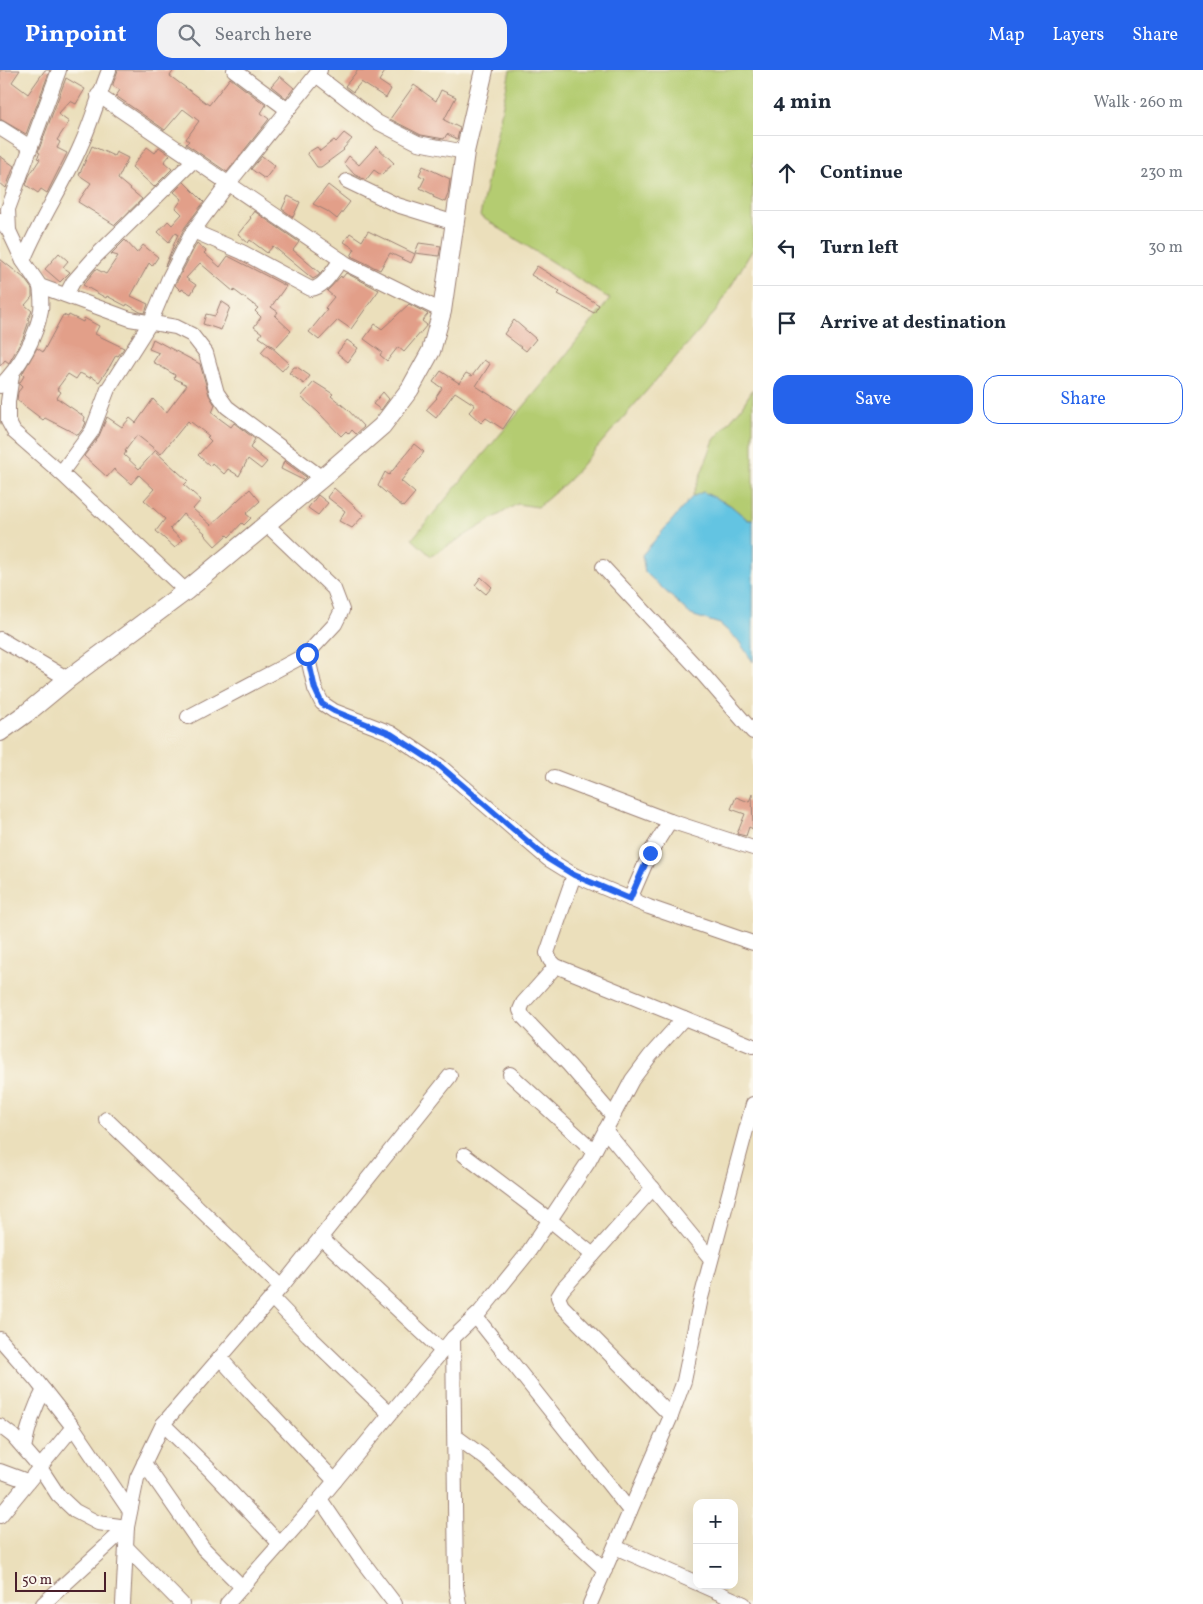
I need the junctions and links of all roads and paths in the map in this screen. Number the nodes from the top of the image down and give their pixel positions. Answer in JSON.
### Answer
{"nodes":[{"id":1,"x":109,"y":70,"type":"edge"},
{"id":2,"x":234,"y":70,"type":"edge"},
{"id":3,"x":484,"y":70,"type":"edge"},
{"id":4,"x":56,"y":71,"type":"edge"},
{"id":5,"x":318,"y":73,"type":"edge"},
{"id":6,"x":98,"y":95,"type":"junction"},
{"id":7,"x":288,"y":110,"type":"junction"},
{"id":8,"x":0,"y":128,"type":"edge"},
{"id":9,"x":30,"y":147,"type":"junction"},
{"id":10,"x":465,"y":152,"type":"junction"},
{"id":11,"x":194,"y":160,"type":"junction"},
{"id":12,"x":347,"y":181,"type":"dead end"},
{"id":13,"x":228,"y":184,"type":"junction"},
{"id":14,"x":455,"y":223,"type":"junction"},
{"id":15,"x":4,"y":225,"type":"edge"},
{"id":16,"x":194,"y":231,"type":"junction"},
{"id":17,"x":340,"y":260,"type":"junction"},
{"id":18,"x":23,"y":261,"type":"junction"},
{"id":19,"x":40,"y":286,"type":"junction"},
{"id":20,"x":66,"y":295,"type":"junction"},
{"id":21,"x":442,"y":311,"type":"junction"},
{"id":22,"x":150,"y":322,"type":"junction"},
{"id":23,"x":12,"y":374,"type":"junction"},
{"id":24,"x":0,"y":386,"type":"edge"},
{"id":25,"x":61,"y":474,"type":"junction"},
{"id":26,"x":322,"y":478,"type":"junction"},
{"id":27,"x":266,"y":524,"type":"junction"},
{"id":28,"x":603,"y":567,"type":"dead end"},
{"id":29,"x":186,"y":591,"type":"junction"},
{"id":30,"x":0,"y":639,"type":"edge"},
{"id":31,"x":307,"y":654,"type":"junction"},
{"id":32,"x":68,"y":679,"type":"junction"},
{"id":33,"x":188,"y":717,"type":"dead end"},
{"id":34,"x":0,"y":732,"type":"edge"},
{"id":35,"x":753,"y":732,"type":"edge"},
{"id":36,"x":554,"y":777,"type":"dead end"},
{"id":37,"x":670,"y":821,"type":"junction"},
{"id":38,"x":753,"y":848,"type":"edge"},
{"id":39,"x":574,"y":875,"type":"junction"},
{"id":40,"x":630,"y":899,"type":"junction"},
{"id":41,"x":753,"y":943,"type":"edge"},
{"id":42,"x":556,"y":966,"type":"junction"},
{"id":43,"x":684,"y":1018,"type":"junction"},
{"id":44,"x":753,"y":1046,"type":"edge"},
{"id":45,"x":510,"y":1074,"type":"dead end"},
{"id":46,"x":450,"y":1076,"type":"dead end"},
{"id":47,"x":753,"y":1104,"type":"edge"},
{"id":48,"x":612,"y":1116,"type":"junction"},
{"id":49,"x":106,"y":1120,"type":"dead end"},
{"id":50,"x":605,"y":1130,"type":"junction"},
{"id":51,"x":594,"y":1151,"type":"junction"},
{"id":52,"x":464,"y":1155,"type":"dead end"},
{"id":53,"x":653,"y":1188,"type":"junction"},
{"id":54,"x":550,"y":1220,"type":"junction"},
{"id":55,"x":321,"y":1238,"type":"junction"},
{"id":56,"x":593,"y":1255,"type":"junction"},
{"id":57,"x":711,"y":1259,"type":"junction"},
{"id":58,"x":277,"y":1292,"type":"junction"},
{"id":59,"x":476,"y":1317,"type":"junction"},
{"id":60,"x":453,"y":1338,"type":"junction"},
{"id":61,"x":0,"y":1339,"type":"edge"},
{"id":62,"x":442,"y":1351,"type":"junction"},
{"id":63,"x":220,"y":1358,"type":"junction"},
{"id":64,"x":44,"y":1390,"type":"junction"},
{"id":65,"x":390,"y":1414,"type":"junction"},
{"id":66,"x":671,"y":1416,"type":"junction"},
{"id":67,"x":163,"y":1424,"type":"junction"},
{"id":68,"x":0,"y":1426,"type":"edge"},
{"id":69,"x":72,"y":1427,"type":"junction"},
{"id":70,"x":455,"y":1436,"type":"junction"},
{"id":71,"x":24,"y":1448,"type":"junction"},
{"id":72,"x":144,"y":1463,"type":"junction"},
{"id":73,"x":39,"y":1466,"type":"junction"},
{"id":74,"x":0,"y":1471,"type":"edge"},
{"id":75,"x":27,"y":1481,"type":"junction"},
{"id":76,"x":335,"y":1481,"type":"junction"},
{"id":77,"x":320,"y":1499,"type":"junction"},
{"id":78,"x":130,"y":1511,"type":"junction"},
{"id":79,"x":630,"y":1511,"type":"junction"},
{"id":80,"x":0,"y":1516,"type":"edge"},
{"id":81,"x":127,"y":1527,"type":"junction"},
{"id":82,"x":280,"y":1544,"type":"junction"},
{"id":83,"x":126,"y":1547,"type":"junction"},
{"id":84,"x":615,"y":1547,"type":"junction"},
{"id":85,"x":605,"y":1570,"type":"junction"},
{"id":86,"x":693,"y":1581,"type":"edge"},
{"id":87,"x":242,"y":1587,"type":"junction"},
{"id":88,"x":710,"y":1589,"type":"edge"},
{"id":89,"x":43,"y":1604,"type":"edge"},
{"id":90,"x":123,"y":1604,"type":"edge"},
{"id":91,"x":182,"y":1604,"type":"edge"},
{"id":92,"x":228,"y":1604,"type":"edge"},
{"id":93,"x":395,"y":1604,"type":"edge"},
{"id":94,"x":459,"y":1604,"type":"edge"},
{"id":95,"x":590,"y":1604,"type":"edge"},
{"id":96,"x":744,"y":1604,"type":"edge"}],
"edges":[{"from":1,"to":6,"type":"street"},
{"from":2,"to":7,"type":"street"},
{"from":3,"to":10,"type":"street"},
{"from":4,"to":9,"type":"street"},
{"from":5,"to":7,"type":"street"},
{"from":5,"to":10,"type":"street"},
{"from":6,"to":11,"type":"street"},
{"from":6,"to":18,"type":"street"},
{"from":7,"to":13,"type":"street"},
{"from":8,"to":9,"type":"street"},
{"from":9,"to":15,"type":"street"},
{"from":10,"to":14,"type":"street"},
{"from":11,"to":13,"type":"street"},
{"from":11,"to":20,"type":"street"},
{"from":12,"to":14,"type":"street"},
{"from":13,"to":16,"type":"street"},
{"from":13,"to":17,"type":"street"},
{"from":14,"to":21,"type":"street"},
{"from":15,"to":18,"type":"street"},
{"from":16,"to":17,"type":"street"},
{"from":16,"to":22,"type":"street"},
{"from":17,"to":21,"type":"street"},
{"from":18,"to":19,"type":"street"},
{"from":19,"to":20,"type":"street"},
{"from":19,"to":23,"type":"street"},
{"from":20,"to":22,"type":"street"},
{"from":21,"to":26,"type":"street"},
{"from":22,"to":25,"type":"street"},
{"from":22,"to":26,"type":"street"},
{"from":23,"to":24,"type":"street"},
{"from":23,"to":25,"type":"street"},
{"from":25,"to":29,"type":"street"},
{"from":26,"to":27,"type":"street"},
{"from":27,"to":29,"type":"street"},
{"from":27,"to":31,"type":"street"},
{"from":28,"to":35,"type":"street"},
{"from":29,"to":32,"type":"street"},
{"from":30,"to":32,"type":"street"},
{"from":31,"to":33,"type":"street"},
{"from":31,"to":39,"type":"street"},
{"from":32,"to":34,"type":"street"},
{"from":36,"to":37,"type":"street"},
{"from":37,"to":38,"type":"street"},
{"from":37,"to":40,"type":"street"},
{"from":39,"to":40,"type":"street"},
{"from":39,"to":42,"type":"street"},
{"from":40,"to":41,"type":"street"},
{"from":42,"to":43,"type":"street"},
{"from":42,"to":48,"type":"street"},
{"from":43,"to":44,"type":"street"},
{"from":43,"to":48,"type":"street"},
{"from":45,"to":51,"type":"street"},
{"from":46,"to":55,"type":"street"},
{"from":47,"to":57,"type":"street"},
{"from":48,"to":50,"type":"street"},
{"from":49,"to":58,"type":"street"},
{"from":50,"to":51,"type":"street"},
{"from":50,"to":53,"type":"street"},
{"from":51,"to":54,"type":"street"},
{"from":52,"to":54,"type":"street"},
{"from":53,"to":56,"type":"street"},
{"from":53,"to":57,"type":"street"},
{"from":54,"to":56,"type":"street"},
{"from":54,"to":59,"type":"street"},
{"from":55,"to":58,"type":"street"},
{"from":55,"to":62,"type":"street"},
{"from":56,"to":66,"type":"street"},
{"from":57,"to":66,"type":"street"},
{"from":58,"to":63,"type":"street"},
{"from":58,"to":65,"type":"street"},
{"from":59,"to":60,"type":"street"},
{"from":59,"to":79,"type":"street"},
{"from":60,"to":62,"type":"street"},
{"from":60,"to":70,"type":"street"},
{"from":61,"to":64,"type":"street"},
{"from":62,"to":65,"type":"street"},
{"from":63,"to":67,"type":"street"},
{"from":63,"to":76,"type":"street"},
{"from":64,"to":69,"type":"street"},
{"from":64,"to":71,"type":"street"},
{"from":65,"to":76,"type":"street"},
{"from":66,"to":79,"type":"street"},
{"from":67,"to":72,"type":"street"},
{"from":67,"to":82,"type":"street"},
{"from":68,"to":71,"type":"street"},
{"from":69,"to":73,"type":"street"},
{"from":69,"to":78,"type":"street"},
{"from":70,"to":85,"type":"street"},
{"from":70,"to":94,"type":"street"},
{"from":71,"to":73,"type":"street"},
{"from":72,"to":78,"type":"street"},
{"from":72,"to":87,"type":"street"},
{"from":73,"to":75,"type":"street"},
{"from":73,"to":81,"type":"street"},
{"from":74,"to":75,"type":"street"},
{"from":75,"to":80,"type":"street"},
{"from":76,"to":77,"type":"street"},
{"from":77,"to":82,"type":"street"},
{"from":77,"to":93,"type":"street"},
{"from":78,"to":81,"type":"street"},
{"from":79,"to":84,"type":"street"},
{"from":81,"to":83,"type":"street"},
{"from":81,"to":89,"type":"street"},
{"from":82,"to":87,"type":"street"},
{"from":83,"to":90,"type":"street"},
{"from":83,"to":91,"type":"street"},
{"from":84,"to":85,"type":"street"},
{"from":84,"to":86,"type":"street"},
{"from":85,"to":95,"type":"street"},
{"from":87,"to":92,"type":"street"},
{"from":88,"to":96,"type":"street"}]}
